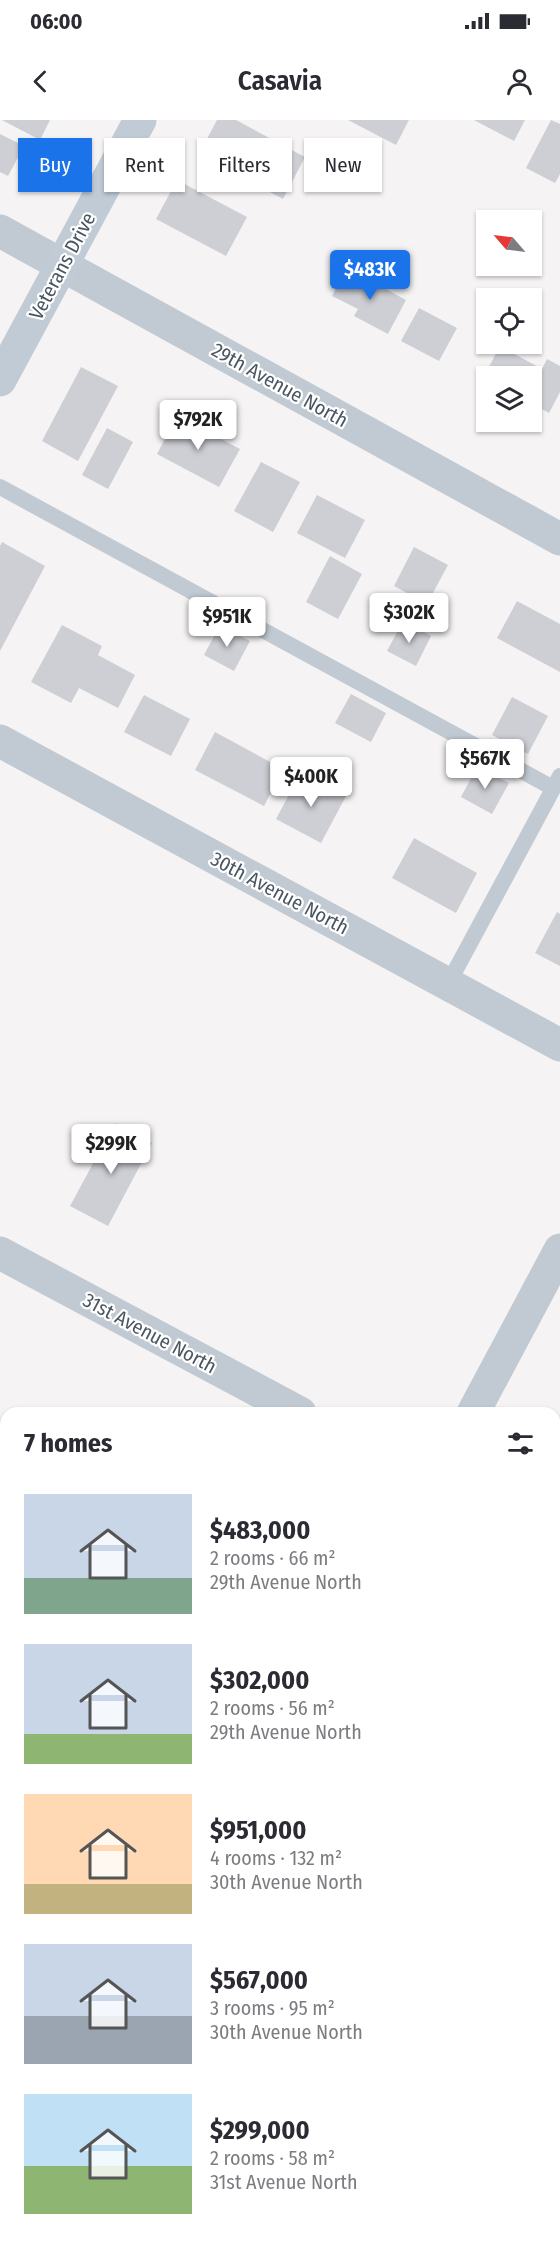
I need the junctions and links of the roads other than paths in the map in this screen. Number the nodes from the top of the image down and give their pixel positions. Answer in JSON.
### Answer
{"nodes":[{"id":1,"x":140,"y":120,"type":"edge"},
{"id":2,"x":0,"y":231,"type":"edge"},
{"id":3,"x":63,"y":265,"type":"junction"},
{"id":4,"x":0,"y":380,"type":"edge"},
{"id":5,"x":0,"y":487,"type":"edge"},
{"id":6,"x":560,"y":539,"type":"edge"},
{"id":7,"x":0,"y":741,"type":"edge"},
{"id":8,"x":557,"y":782,"type":"edge"},
{"id":9,"x":448,"y":984,"type":"junction"},
{"id":10,"x":560,"y":1045,"type":"edge"},
{"id":11,"x":560,"y":1250,"type":"edge"},
{"id":12,"x":0,"y":1253,"type":"edge"},
{"id":13,"x":289,"y":1407,"type":"edge"},
{"id":14,"x":476,"y":1407,"type":"edge"}],
"edges":[{"from":1,"to":3,"type":"main road","name":"Veterans Drive"},
{"from":2,"to":3,"type":"street","name":"29th Avenue North"},
{"from":3,"to":4,"type":"main road","name":"Veterans Drive"},
{"from":3,"to":6,"type":"street","name":"29th Avenue North"},
{"from":5,"to":8,"type":"lane"},
{"from":7,"to":9,"type":"street","name":"30th Avenue North"},
{"from":8,"to":9,"type":"lane"},
{"from":9,"to":10,"type":"street","name":"30th Avenue North"},
{"from":11,"to":14,"type":"street"},
{"from":12,"to":13,"type":"street","name":"31st Avenue North"}]}
